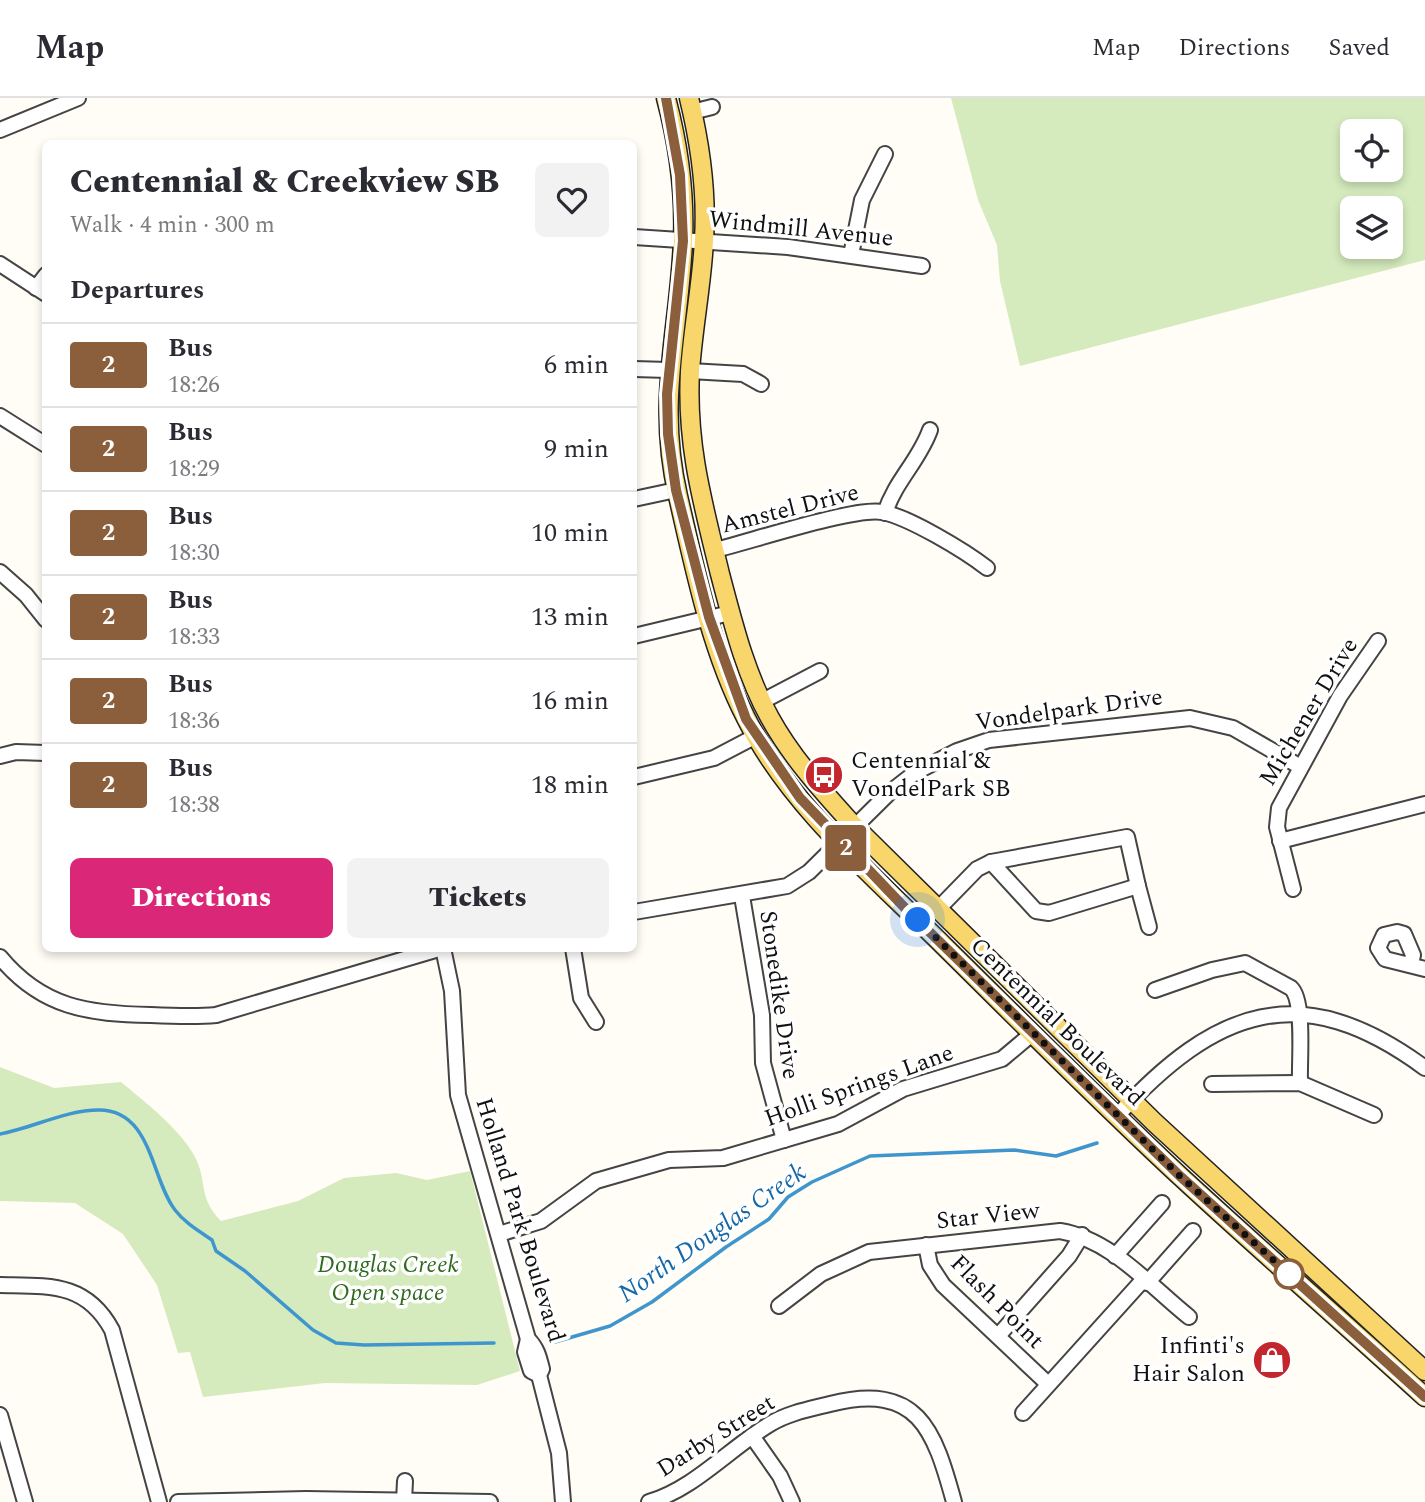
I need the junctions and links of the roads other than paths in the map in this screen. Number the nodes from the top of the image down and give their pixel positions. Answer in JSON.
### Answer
{"nodes":[{"id":1,"x":78,"y":98,"type":"edge"},
{"id":2,"x":666,"y":98,"type":"edge"},
{"id":3,"x":690,"y":105,"type":"edge"},
{"id":4,"x":712,"y":107,"type":"dead end"},
{"id":5,"x":0,"y":130,"type":"edge"},
{"id":6,"x":885,"y":153,"type":"dead end"},
{"id":7,"x":637,"y":237,"type":"edge"},
{"id":8,"x":683,"y":241,"type":"junction"},
{"id":9,"x":704,"y":241,"type":"junction"},
{"id":10,"x":851,"y":255,"type":"junction"},
{"id":11,"x":0,"y":264,"type":"edge"},
{"id":12,"x":922,"y":266,"type":"dead end"},
{"id":13,"x":41,"y":291,"type":"edge"},
{"id":14,"x":637,"y":369,"type":"edge"},
{"id":15,"x":668,"y":370,"type":"junction"},
{"id":16,"x":690,"y":371,"type":"junction"},
{"id":17,"x":761,"y":384,"type":"dead end"},
{"id":18,"x":0,"y":416,"type":"edge"},
{"id":19,"x":930,"y":430,"type":"dead end"},
{"id":20,"x":42,"y":442,"type":"edge"},
{"id":21,"x":676,"y":490,"type":"junction"},
{"id":22,"x":637,"y":498,"type":"edge"},
{"id":23,"x":885,"y":513,"type":"junction"},
{"id":24,"x":715,"y":550,"type":"junction"},
{"id":25,"x":987,"y":568,"type":"dead end"},
{"id":26,"x":0,"y":572,"type":"edge"},
{"id":27,"x":730,"y":613,"type":"junction"},
{"id":28,"x":42,"y":615,"type":"edge"},
{"id":29,"x":709,"y":617,"type":"junction"},
{"id":30,"x":637,"y":635,"type":"edge"},
{"id":31,"x":1378,"y":641,"type":"dead end"},
{"id":32,"x":820,"y":671,"type":"dead end"},
{"id":33,"x":761,"y":702,"type":"junction"},
{"id":34,"x":756,"y":736,"type":"junction"},
{"id":35,"x":42,"y":753,"type":"edge"},
{"id":36,"x":0,"y":756,"type":"edge"},
{"id":37,"x":1299,"y":766,"type":"junction"},
{"id":38,"x":637,"y":776,"type":"edge"},
{"id":39,"x":1425,"y":804,"type":"edge"},
{"id":40,"x":854,"y":826,"type":"junction"},
{"id":41,"x":1280,"y":841,"type":"junction"},
{"id":42,"x":840,"y":842,"type":"junction"},
{"id":43,"x":991,"y":862,"type":"junction"},
{"id":44,"x":1138,"y":886,"type":"junction"},
{"id":45,"x":1293,"y":889,"type":"dead end"},
{"id":46,"x":742,"y":896,"type":"junction"},
{"id":47,"x":938,"y":909,"type":"junction"},
{"id":48,"x":637,"y":912,"type":"edge"},
{"id":49,"x":1149,"y":927,"type":"dead end"},
{"id":50,"x":429,"y":952,"type":"edge"},
{"id":51,"x":444,"y":952,"type":"edge"},
{"id":52,"x":574,"y":952,"type":"edge"},
{"id":53,"x":0,"y":957,"type":"edge"},
{"id":54,"x":1155,"y":990,"type":"dead end"},
{"id":55,"x":1299,"y":1014,"type":"junction"},
{"id":56,"x":596,"y":1022,"type":"dead end"},
{"id":57,"x":1033,"y":1033,"type":"junction"},
{"id":58,"x":1425,"y":1068,"type":"edge"},
{"id":59,"x":1300,"y":1083,"type":"junction"},
{"id":60,"x":1212,"y":1084,"type":"dead end"},
{"id":61,"x":1132,"y":1100,"type":"junction"},
{"id":62,"x":1374,"y":1115,"type":"dead end"},
{"id":63,"x":1120,"y":1119,"type":"junction"},
{"id":64,"x":784,"y":1140,"type":"junction"},
{"id":65,"x":1161,"y":1203,"type":"dead end"},
{"id":66,"x":1193,"y":1231,"type":"dead end"},
{"id":67,"x":499,"y":1234,"type":"junction"},
{"id":68,"x":1082,"y":1235,"type":"junction"},
{"id":69,"x":926,"y":1245,"type":"junction"},
{"id":70,"x":1115,"y":1256,"type":"junction"},
{"id":71,"x":1145,"y":1282,"type":"junction"},
{"id":72,"x":0,"y":1284,"type":"edge"},
{"id":73,"x":779,"y":1306,"type":"dead end"},
{"id":74,"x":1189,"y":1317,"type":"dead end"},
{"id":75,"x":998,"y":1336,"type":"junction"},
{"id":76,"x":1425,"y":1371,"type":"edge"},
{"id":77,"x":1048,"y":1384,"type":"junction"},
{"id":78,"x":1425,"y":1397,"type":"edge"},
{"id":79,"x":1023,"y":1413,"type":"dead end"},
{"id":80,"x":0,"y":1415,"type":"edge"},
{"id":81,"x":752,"y":1436,"type":"junction"},
{"id":82,"x":405,"y":1480,"type":"dead end"},
{"id":83,"x":187,"y":1501,"type":"edge"},
{"id":84,"x":306,"y":1501,"type":"edge"},
{"id":85,"x":404,"y":1501,"type":"edge"},
{"id":86,"x":25,"y":1502,"type":"edge"},
{"id":87,"x":159,"y":1502,"type":"edge"},
{"id":88,"x":490,"y":1502,"type":"edge"},
{"id":89,"x":563,"y":1502,"type":"edge"},
{"id":90,"x":649,"y":1502,"type":"edge"},
{"id":91,"x":792,"y":1502,"type":"edge"},
{"id":92,"x":954,"y":1502,"type":"edge"}],
"edges":[{"from":1,"to":5,"type":"street"},
{"from":2,"to":8,"type":"main road","name":"Centennial Boulevard"},
{"from":3,"to":4,"type":"street"},
{"from":3,"to":9,"type":"main road","name":"Centennial Boulevard"},
{"from":6,"to":10,"type":"street"},
{"from":7,"to":8,"type":"street","name":"Windmill Avenue"},
{"from":8,"to":9,"type":"street","name":"Windmill Avenue"},
{"from":8,"to":15,"type":"main road","name":"Centennial Boulevard"},
{"from":9,"to":10,"type":"street","name":"Windmill Avenue"},
{"from":9,"to":16,"type":"main road","name":"Centennial Boulevard"},
{"from":10,"to":12,"type":"street","name":"Windmill Avenue"},
{"from":11,"to":13,"type":"street"},
{"from":14,"to":15,"type":"street"},
{"from":15,"to":21,"type":"main road","name":"Centennial Boulevard"},
{"from":16,"to":17,"type":"street"},
{"from":16,"to":24,"type":"main road","name":"Centennial Boulevard"},
{"from":18,"to":20,"type":"street"},
{"from":19,"to":23,"type":"street"},
{"from":21,"to":22,"type":"street"},
{"from":21,"to":29,"type":"main road","name":"Centennial Boulevard"},
{"from":23,"to":24,"type":"street","name":"Amstel Drive"},
{"from":23,"to":25,"type":"street","name":"Amstel Drive"},
{"from":24,"to":27,"type":"main road","name":"Centennial Boulevard"},
{"from":26,"to":28,"type":"street"},
{"from":27,"to":29,"type":"street"},
{"from":27,"to":33,"type":"main road","name":"Centennial Boulevard"},
{"from":29,"to":30,"type":"street"},
{"from":29,"to":34,"type":"main road","name":"Centennial Boulevard"},
{"from":31,"to":37,"type":"street","name":"Michener Drive"},
{"from":32,"to":33,"type":"street"},
{"from":33,"to":40,"type":"main road","name":"Centennial Boulevard"},
{"from":34,"to":38,"type":"street"},
{"from":34,"to":42,"type":"main road","name":"Centennial Boulevard"},
{"from":35,"to":36,"type":"street"},
{"from":37,"to":40,"type":"street","name":"Vondelpark Drive"},
{"from":37,"to":41,"type":"street","name":"Michener Drive"},
{"from":39,"to":41,"type":"street"},
{"from":40,"to":42,"type":"street","name":"Vondelpark Drive"},
{"from":40,"to":47,"type":"main road","name":"Centennial Boulevard"},
{"from":41,"to":45,"type":"street","name":"Michener Drive"},
{"from":42,"to":46,"type":"street","name":"Vondelpark Drive"},
{"from":42,"to":57,"type":"main road","name":"Centennial Boulevard"},
{"from":43,"to":44,"type":"street"},
{"from":43,"to":44,"type":"street"},
{"from":43,"to":47,"type":"street"},
{"from":44,"to":49,"type":"street"},
{"from":46,"to":48,"type":"street","name":"Vondelpark Drive"},
{"from":46,"to":64,"type":"street","name":"Stonedike Drive"},
{"from":47,"to":61,"type":"main road","name":"Centennial Boulevard"},
{"from":50,"to":53,"type":"street"},
{"from":51,"to":67,"type":"street","name":"Holland Park Boulevard"},
{"from":52,"to":56,"type":"street"},
{"from":54,"to":55,"type":"street"},
{"from":55,"to":58,"type":"street"},
{"from":55,"to":59,"type":"street"},
{"from":55,"to":61,"type":"street"},
{"from":57,"to":63,"type":"main road","name":"Centennial Boulevard"},
{"from":57,"to":64,"type":"street","name":"Holli Springs Lane"},
{"from":59,"to":60,"type":"street"},
{"from":59,"to":62,"type":"street"},
{"from":61,"to":63,"type":"street"},
{"from":61,"to":76,"type":"main road","name":"Centennial Boulevard"},
{"from":63,"to":78,"type":"main road","name":"Centennial Boulevard"},
{"from":64,"to":67,"type":"street","name":"Holli Springs Lane"},
{"from":65,"to":70,"type":"street"},
{"from":66,"to":71,"type":"street"},
{"from":67,"to":89,"type":"street","name":"Holland Park Boulevard"},
{"from":68,"to":69,"type":"street","name":"Star View"},
{"from":68,"to":70,"type":"street","name":"Star View"},
{"from":68,"to":75,"type":"street"},
{"from":69,"to":73,"type":"street","name":"Star View"},
{"from":69,"to":75,"type":"street","name":"Flash Point"},
{"from":70,"to":71,"type":"street","name":"Star View"},
{"from":71,"to":74,"type":"street","name":"Star View"},
{"from":71,"to":77,"type":"street"},
{"from":72,"to":87,"type":"street"},
{"from":75,"to":77,"type":"street","name":"Flash Point"},
{"from":77,"to":79,"type":"street"},
{"from":80,"to":86,"type":"street"},
{"from":81,"to":90,"type":"street","name":"Darby Street"},
{"from":81,"to":91,"type":"street"},
{"from":81,"to":92,"type":"street","name":"Darby Street"},
{"from":82,"to":85,"type":"street"},
{"from":83,"to":84,"type":"street"},
{"from":84,"to":85,"type":"street"},
{"from":85,"to":88,"type":"street"}]}
